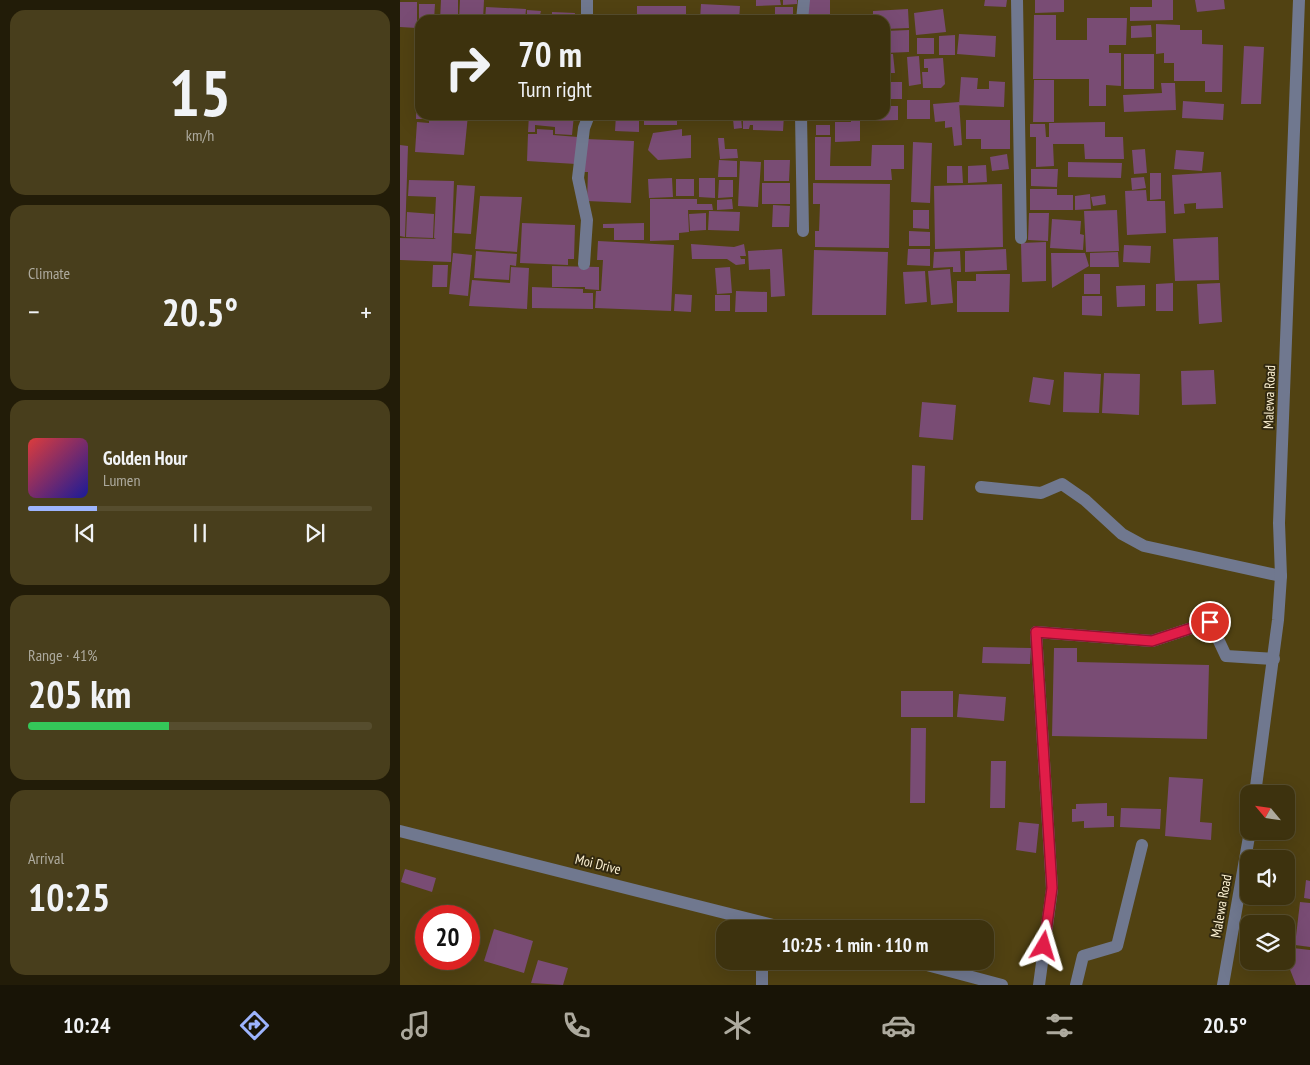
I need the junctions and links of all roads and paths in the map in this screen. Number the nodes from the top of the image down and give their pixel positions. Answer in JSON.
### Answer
{"nodes":[{"id":1,"x":587,"y":0,"type":"edge"},
{"id":2,"x":804,"y":0,"type":"edge"},
{"id":3,"x":1017,"y":0,"type":"edge"},
{"id":4,"x":1299,"y":0,"type":"edge"},
{"id":5,"x":587,"y":15,"type":"edge"},
{"id":6,"x":802,"y":15,"type":"edge"},
{"id":7,"x":587,"y":120,"type":"edge"},
{"id":8,"x":801,"y":120,"type":"edge"},
{"id":9,"x":803,"y":231,"type":"dead end"},
{"id":10,"x":1021,"y":238,"type":"dead end"},
{"id":11,"x":584,"y":264,"type":"dead end"},
{"id":12,"x":981,"y":487,"type":"dead end"},
{"id":13,"x":1281,"y":576,"type":"junction"},
{"id":14,"x":1274,"y":659,"type":"junction"},
{"id":15,"x":1257,"y":785,"type":"edge"},
{"id":16,"x":400,"y":831,"type":"edge"},
{"id":17,"x":1248,"y":840,"type":"edge"},
{"id":18,"x":1142,"y":845,"type":"dead end"},
{"id":19,"x":742,"y":920,"type":"edge"},
{"id":20,"x":762,"y":970,"type":"edge"},
{"id":21,"x":946,"y":970,"type":"edge"},
{"id":22,"x":762,"y":985,"type":"edge"},
{"id":23,"x":1002,"y":985,"type":"edge"},
{"id":24,"x":1040,"y":985,"type":"edge"},
{"id":25,"x":1076,"y":985,"type":"edge"},
{"id":26,"x":1223,"y":985,"type":"edge"}],
"edges":[{"from":1,"to":5,"type":"street"},
{"from":2,"to":6,"type":"street"},
{"from":3,"to":10,"type":"street"},
{"from":4,"to":13,"type":"street","name":"Malewa Road"},
{"from":7,"to":11,"type":"street"},
{"from":8,"to":9,"type":"street"},
{"from":12,"to":13,"type":"street"},
{"from":13,"to":14,"type":"street","name":"Malewa Road"},
{"from":14,"to":15,"type":"street","name":"Malewa Road"},
{"from":14,"to":24,"type":"street"},
{"from":16,"to":19,"type":"street","name":"Moi Drive"},
{"from":17,"to":26,"type":"street","name":"Malewa Road"},
{"from":18,"to":25,"type":"street"},
{"from":20,"to":22,"type":"street"},
{"from":21,"to":23,"type":"street"}]}
